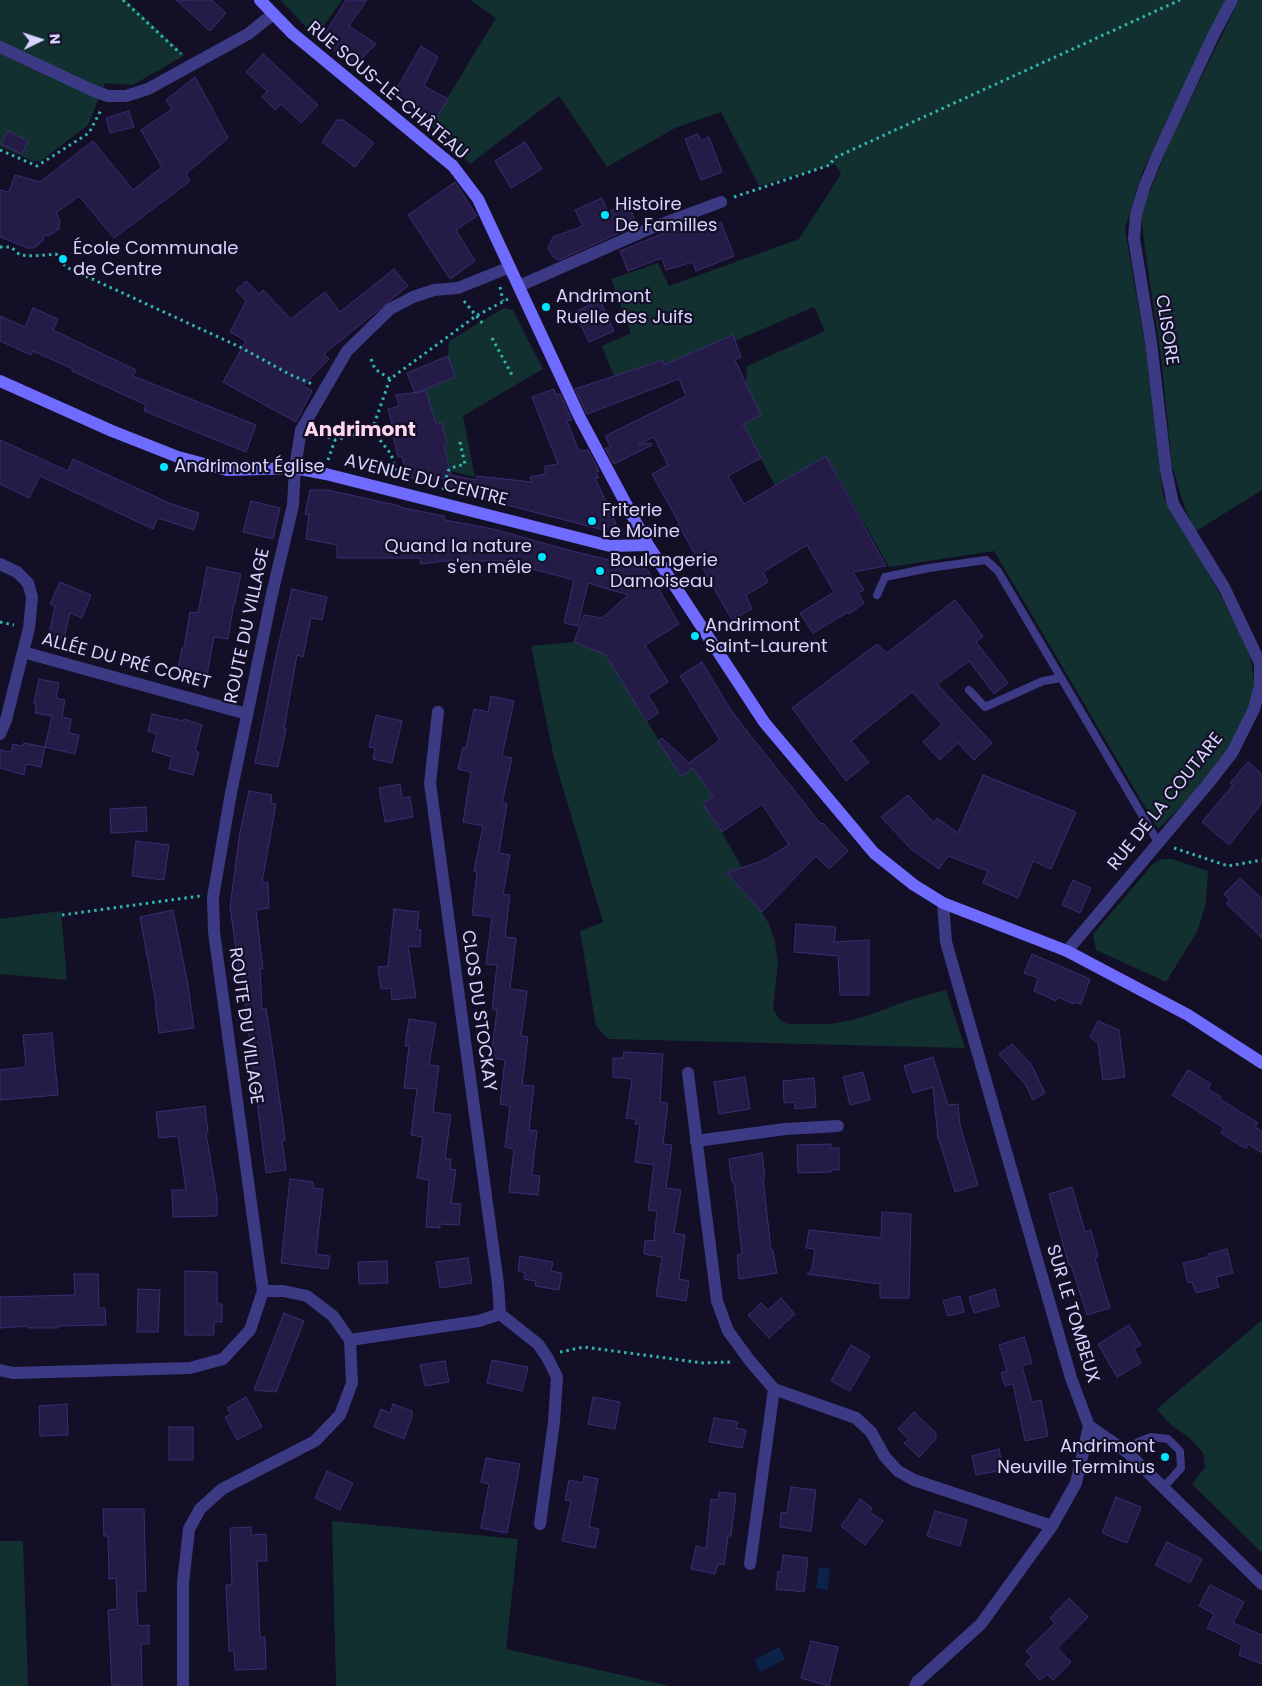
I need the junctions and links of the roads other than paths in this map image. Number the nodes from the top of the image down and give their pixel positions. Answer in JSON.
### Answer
{"nodes":[{"id":1,"x":260,"y":0,"type":"edge"},
{"id":2,"x":1232,"y":0,"type":"edge"},
{"id":3,"x":273,"y":14,"type":"junction"},
{"id":4,"x":0,"y":47,"type":"edge"},
{"id":5,"x":721,"y":202,"type":"road end"},
{"id":6,"x":510,"y":267,"type":"junction"},
{"id":7,"x":521,"y":290,"type":"junction"},
{"id":8,"x":0,"y":381,"type":"edge"},
{"id":9,"x":295,"y":468,"type":"junction"},
{"id":10,"x":648,"y":545,"type":"junction"},
{"id":11,"x":0,"y":564,"type":"edge"},
{"id":12,"x":877,"y":596,"type":"dead end"},
{"id":13,"x":23,"y":652,"type":"junction"},
{"id":14,"x":1261,"y":662,"type":"edge"},
{"id":15,"x":1061,"y":678,"type":"junction"},
{"id":16,"x":969,"y":690,"type":"dead end"},
{"id":17,"x":438,"y":712,"type":"dead end"},
{"id":18,"x":247,"y":714,"type":"junction"},
{"id":19,"x":0,"y":734,"type":"edge"},
{"id":20,"x":1158,"y":842,"type":"junction"},
{"id":21,"x":942,"y":903,"type":"junction"},
{"id":22,"x":1067,"y":951,"type":"junction"},
{"id":23,"x":1262,"y":1062,"type":"edge"},
{"id":24,"x":688,"y":1073,"type":"dead end"},
{"id":25,"x":838,"y":1126,"type":"dead end"},
{"id":26,"x":696,"y":1141,"type":"junction"},
{"id":27,"x":263,"y":1291,"type":"junction"},
{"id":28,"x":500,"y":1314,"type":"junction"},
{"id":29,"x":350,"y":1340,"type":"junction"},
{"id":30,"x":0,"y":1370,"type":"edge"},
{"id":31,"x":774,"y":1389,"type":"junction"},
{"id":32,"x":1089,"y":1426,"type":"junction"},
{"id":33,"x":1127,"y":1452,"type":"junction"},
{"id":34,"x":1163,"y":1488,"type":"junction"},
{"id":35,"x":540,"y":1524,"type":"dead end"},
{"id":36,"x":1052,"y":1526,"type":"junction"},
{"id":37,"x":750,"y":1564,"type":"dead end"},
{"id":38,"x":1262,"y":1584,"type":"edge"},
{"id":39,"x":183,"y":1686,"type":"edge"},
{"id":40,"x":915,"y":1686,"type":"edge"}],
"edges":[{"from":1,"to":3,"type":"street","name":"RUE SOUS-LE-CHÂTEAU"},
{"from":2,"to":14,"type":"street","name":"CLISORE"},
{"from":3,"to":4,"type":"street"},
{"from":3,"to":6,"type":"street","name":"RUE SOUS-LE-CHÂTEAU"},
{"from":5,"to":7,"type":"street"},
{"from":6,"to":7,"type":"street","name":"RUE SOUS-LE-CHÂTEAU"},
{"from":6,"to":9,"type":"street","name":"ROUTE DU VILLAGE"},
{"from":7,"to":10,"type":"street","name":"RUE SOUS-LE-CHÂTEAU"},
{"from":8,"to":9,"type":"street","name":"AVENUE DU CENTRE"},
{"from":9,"to":10,"type":"street","name":"AVENUE DU CENTRE"},
{"from":9,"to":18,"type":"street","name":"ROUTE DU VILLAGE"},
{"from":10,"to":21,"type":"street","name":"RUE SOUS-LE-CHÂTEAU"},
{"from":11,"to":13,"type":"street","name":"ALLÉE DU PRÉ CORET"},
{"from":12,"to":15,"type":"lane"},
{"from":13,"to":18,"type":"street","name":"ALLÉE DU PRÉ CORET"},
{"from":13,"to":19,"type":"street","name":"ALLÉE DU PRÉ CORET"},
{"from":14,"to":20,"type":"street","name":"RUE DE LA COUTARE"},
{"from":15,"to":16,"type":"lane"},
{"from":15,"to":20,"type":"lane"},
{"from":17,"to":28,"type":"street","name":"CLOS DU STOCKAY"},
{"from":18,"to":27,"type":"street","name":"ROUTE DU VILLAGE"},
{"from":20,"to":22,"type":"street","name":"RUE DE LA COUTARE"},
{"from":21,"to":22,"type":"street","name":"RUE SOUS-LE-CHÂTEAU"},
{"from":21,"to":32,"type":"street","name":"SUR LE TOMBEUX"},
{"from":22,"to":23,"type":"street","name":"RUE SOUS-LE-CHÂTEAU"},
{"from":24,"to":26,"type":"street"},
{"from":25,"to":26,"type":"street"},
{"from":26,"to":31,"type":"street"},
{"from":27,"to":29,"type":"street"},
{"from":27,"to":30,"type":"street","name":"ROUTE DU VILLAGE"},
{"from":28,"to":29,"type":"street"},
{"from":28,"to":35,"type":"street"},
{"from":29,"to":39,"type":"street"},
{"from":31,"to":36,"type":"street"},
{"from":31,"to":37,"type":"street"},
{"from":32,"to":33,"type":"street"},
{"from":32,"to":36,"type":"street"},
{"from":33,"to":34,"type":"street"},
{"from":33,"to":34,"type":"lane"},
{"from":34,"to":38,"type":"street"},
{"from":36,"to":40,"type":"street"}]}
